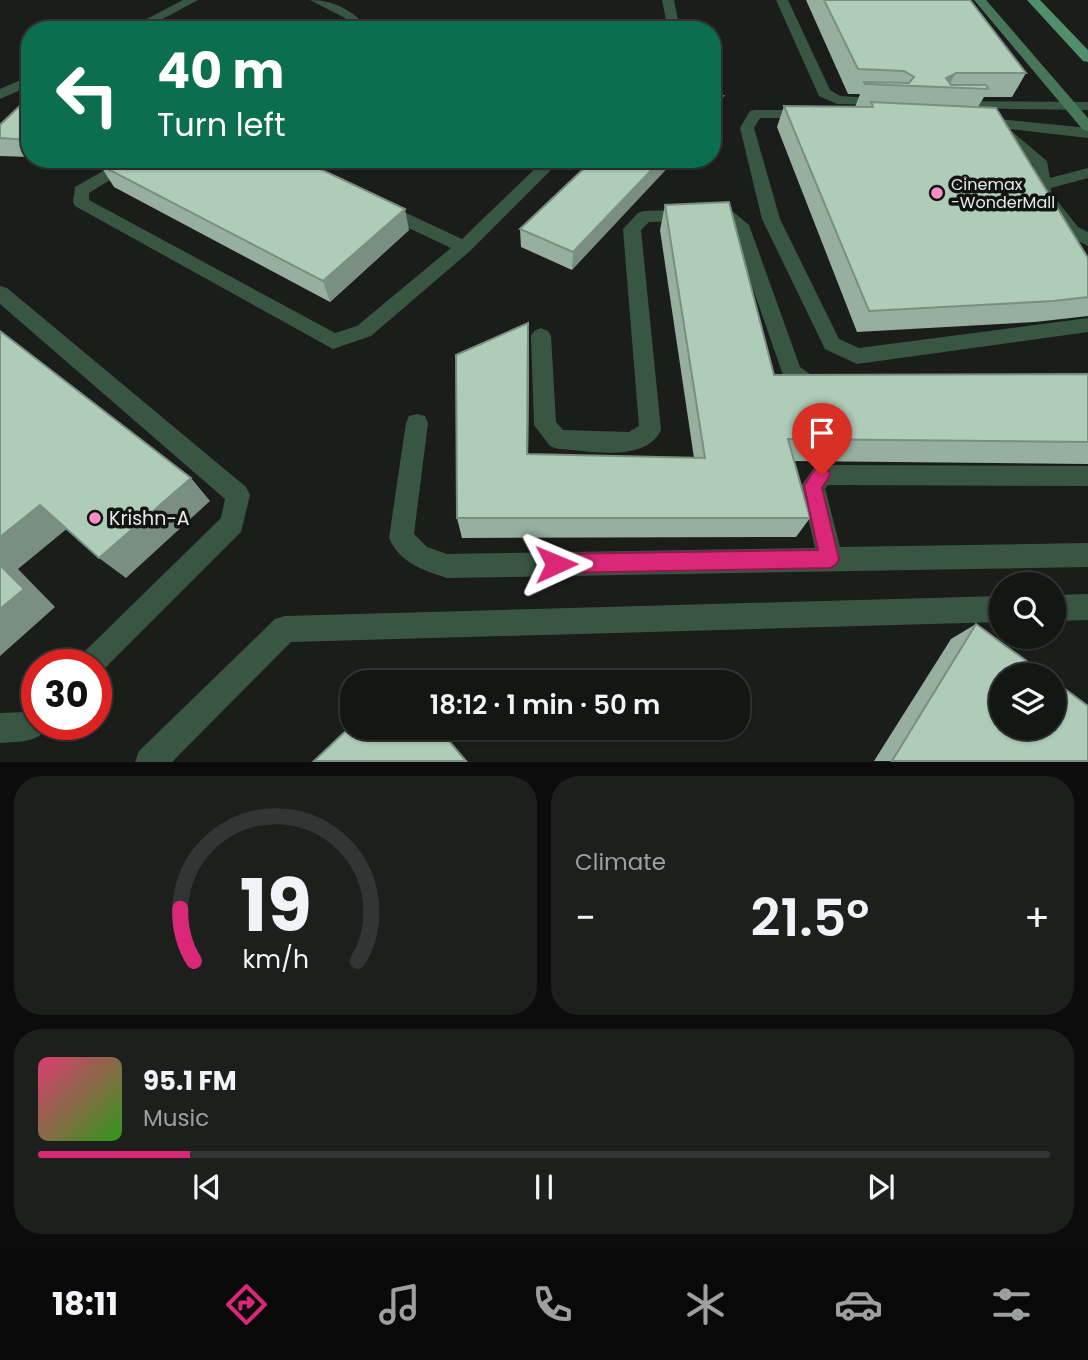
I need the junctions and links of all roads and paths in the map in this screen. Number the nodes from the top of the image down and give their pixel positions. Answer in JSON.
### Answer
{"nodes":[{"id":1,"x":192,"y":0,"type":"edge"},
{"id":2,"x":316,"y":0,"type":"edge"},
{"id":3,"x":668,"y":0,"type":"edge"},
{"id":4,"x":782,"y":0,"type":"edge"},
{"id":5,"x":980,"y":0,"type":"edge"},
{"id":6,"x":1033,"y":0,"type":"edge"},
{"id":7,"x":150,"y":21,"type":"edge"},
{"id":8,"x":355,"y":21,"type":"edge"},
{"id":9,"x":672,"y":21,"type":"edge"},
{"id":10,"x":1088,"y":58,"type":"edge"},
{"id":11,"x":21,"y":84,"type":"edge"},
{"id":12,"x":0,"y":95,"type":"edge"},
{"id":13,"x":1070,"y":106,"type":"junction"},
{"id":14,"x":1088,"y":106,"type":"edge"},
{"id":15,"x":993,"y":123,"type":"junction"},
{"id":16,"x":1088,"y":127,"type":"edge"},
{"id":17,"x":1088,"y":133,"type":"edge"},
{"id":18,"x":121,"y":168,"type":"edge"},
{"id":19,"x":545,"y":168,"type":"edge"},
{"id":20,"x":1088,"y":173,"type":"edge"},
{"id":21,"x":1042,"y":186,"type":"junction"},
{"id":22,"x":365,"y":200,"type":"edge"},
{"id":23,"x":1088,"y":239,"type":"edge"},
{"id":24,"x":464,"y":247,"type":"junction"},
{"id":25,"x":0,"y":293,"type":"edge"},
{"id":26,"x":1088,"y":325,"type":"edge"},
{"id":27,"x":541,"y":336,"type":"dead end"},
{"id":28,"x":838,"y":385,"type":"edge"},
{"id":29,"x":416,"y":423,"type":"dead end"},
{"id":30,"x":1088,"y":476,"type":"edge"},
{"id":31,"x":1088,"y":555,"type":"edge"},
{"id":32,"x":830,"y":559,"type":"junction"},
{"id":33,"x":1088,"y":607,"type":"edge"},
{"id":34,"x":1066,"y":608,"type":"edge"},
{"id":35,"x":989,"y":609,"type":"edge"},
{"id":36,"x":107,"y":649,"type":"edge"},
{"id":37,"x":21,"y":727,"type":"edge"},
{"id":38,"x":0,"y":728,"type":"edge"},
{"id":39,"x":150,"y":761,"type":"edge"}],
"edges":[{"from":1,"to":7,"type":"street"},
{"from":2,"to":8,"type":"street"},
{"from":3,"to":9,"type":"street"},
{"from":4,"to":26,"type":"street"},
{"from":5,"to":13,"type":"street"},
{"from":6,"to":10,"type":"main road"},
{"from":11,"to":12,"type":"street"},
{"from":13,"to":14,"type":"street"},
{"from":13,"to":15,"type":"street"},
{"from":13,"to":16,"type":"street"},
{"from":15,"to":17,"type":"street"},
{"from":15,"to":21,"type":"street"},
{"from":18,"to":24,"type":"street"},
{"from":19,"to":24,"type":"street"},
{"from":20,"to":21,"type":"street"},
{"from":21,"to":23,"type":"street"},
{"from":22,"to":24,"type":"street"},
{"from":25,"to":36,"type":"street"},
{"from":27,"to":28,"type":"street"},
{"from":29,"to":32,"type":"street"},
{"from":30,"to":32,"type":"street"},
{"from":31,"to":32,"type":"street"},
{"from":33,"to":34,"type":"street"},
{"from":35,"to":39,"type":"street"},
{"from":37,"to":38,"type":"street"}]}
